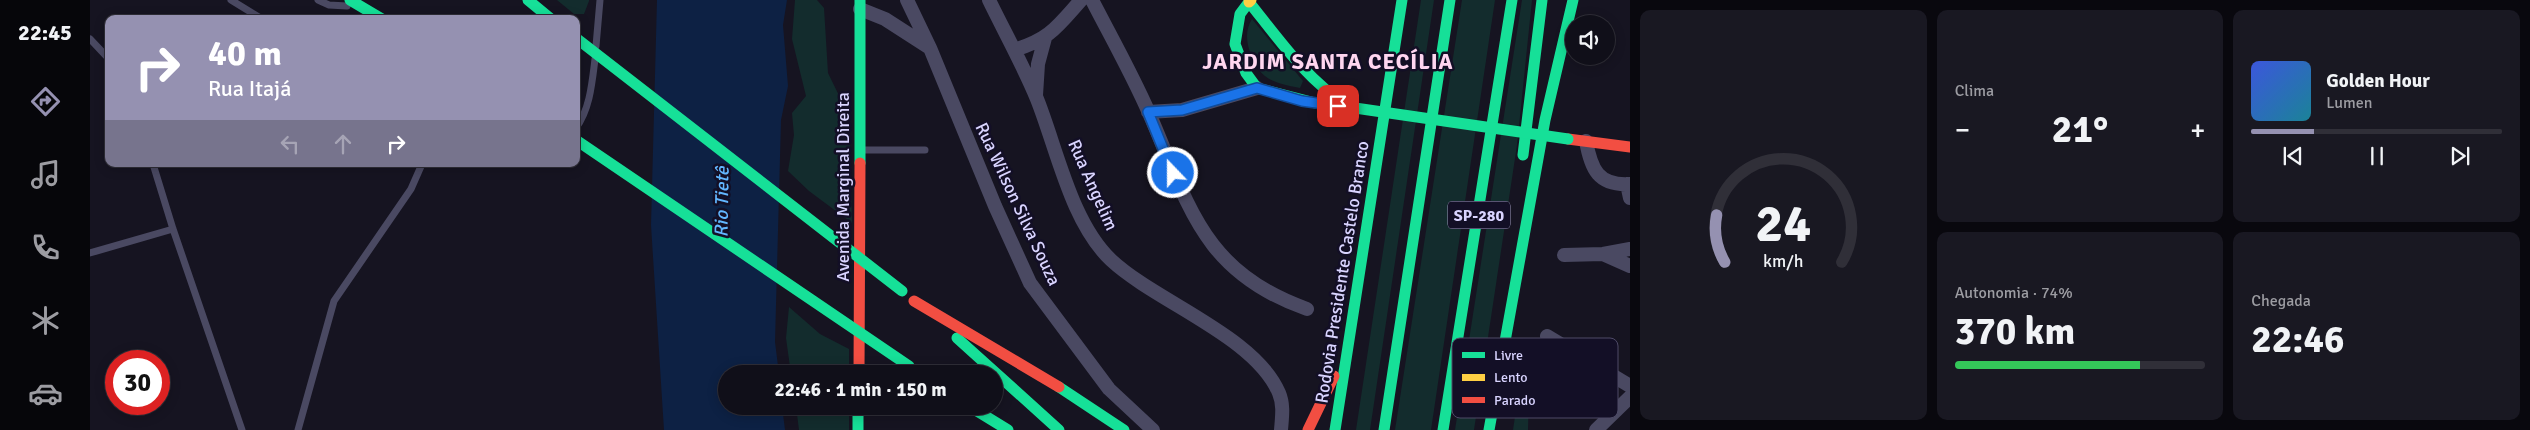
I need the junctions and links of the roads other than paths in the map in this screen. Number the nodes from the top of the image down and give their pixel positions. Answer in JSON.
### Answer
{"nodes":[{"id":1,"x":232,"y":0,"type":"edge"},
{"id":2,"x":318,"y":0,"type":"edge"},
{"id":3,"x":528,"y":0,"type":"edge"},
{"id":4,"x":600,"y":0,"type":"edge"},
{"id":5,"x":907,"y":0,"type":"edge"},
{"id":6,"x":989,"y":0,"type":"edge"},
{"id":7,"x":1402,"y":0,"type":"edge"},
{"id":8,"x":1450,"y":0,"type":"edge"},
{"id":9,"x":1512,"y":0,"type":"edge"},
{"id":10,"x":1572,"y":0,"type":"edge"},
{"id":11,"x":1248,"y":1,"type":"edge"},
{"id":12,"x":354,"y":2,"type":"edge"},
{"id":13,"x":1542,"y":2,"type":"edge"},
{"id":14,"x":860,"y":4,"type":"edge"},
{"id":15,"x":1077,"y":4,"type":"edge"},
{"id":16,"x":1098,"y":4,"type":"edge"},
{"id":17,"x":256,"y":15,"type":"edge"},
{"id":18,"x":375,"y":15,"type":"edge"},
{"id":19,"x":546,"y":15,"type":"edge"},
{"id":20,"x":1046,"y":38,"type":"junction"},
{"id":21,"x":90,"y":39,"type":"edge"},
{"id":22,"x":580,"y":41,"type":"edge"},
{"id":23,"x":930,"y":48,"type":"junction"},
{"id":24,"x":1014,"y":50,"type":"junction"},
{"id":25,"x":105,"y":55,"type":"edge"},
{"id":26,"x":1312,"y":78,"type":"junction"},
{"id":27,"x":1257,"y":88,"type":"junction"},
{"id":28,"x":1036,"y":98,"type":"junction"},
{"id":29,"x":1302,"y":101,"type":"junction"},
{"id":30,"x":1352,"y":107,"type":"junction"},
{"id":31,"x":1148,"y":112,"type":"junction"},
{"id":32,"x":580,"y":121,"type":"edge"},
{"id":33,"x":1586,"y":141,"type":"junction"},
{"id":34,"x":580,"y":143,"type":"edge"},
{"id":35,"x":1630,"y":147,"type":"edge"},
{"id":36,"x":860,"y":150,"type":"junction"},
{"id":37,"x":925,"y":150,"type":"dead end"},
{"id":38,"x":1522,"y":164,"type":"dead end"},
{"id":39,"x":154,"y":167,"type":"edge"},
{"id":40,"x":421,"y":167,"type":"edge"},
{"id":41,"x":1629,"y":189,"type":"edge"},
{"id":42,"x":1516,"y":214,"type":"dead end"},
{"id":43,"x":173,"y":229,"type":"junction"},
{"id":44,"x":1630,"y":248,"type":"edge"},
{"id":45,"x":90,"y":253,"type":"edge"},
{"id":46,"x":1603,"y":254,"type":"junction"},
{"id":47,"x":1564,"y":255,"type":"dead end"},
{"id":48,"x":1630,"y":266,"type":"edge"},
{"id":49,"x":1359,"y":286,"type":"junction"},
{"id":50,"x":914,"y":301,"type":"junction"},
{"id":51,"x":1307,"y":309,"type":"dead end"},
{"id":52,"x":1547,"y":336,"type":"dead end"},
{"id":53,"x":1458,"y":338,"type":"edge"},
{"id":54,"x":1501,"y":338,"type":"edge"},
{"id":55,"x":1504,"y":338,"type":"edge"},
{"id":56,"x":1550,"y":338,"type":"edge"},
{"id":57,"x":859,"y":365,"type":"edge"},
{"id":58,"x":908,"y":365,"type":"edge"},
{"id":59,"x":1452,"y":374,"type":"edge"},
{"id":60,"x":1618,"y":379,"type":"edge"},
{"id":61,"x":1630,"y":386,"type":"edge"},
{"id":62,"x":1630,"y":397,"type":"edge"},
{"id":63,"x":1618,"y":410,"type":"edge"},
{"id":64,"x":858,"y":415,"type":"edge"},
{"id":65,"x":978,"y":415,"type":"edge"},
{"id":66,"x":983,"y":415,"type":"edge"},
{"id":67,"x":1606,"y":424,"type":"edge"},
{"id":68,"x":1309,"y":429,"type":"edge"},
{"id":69,"x":242,"y":430,"type":"edge"},
{"id":70,"x":298,"y":430,"type":"edge"},
{"id":71,"x":858,"y":430,"type":"edge"},
{"id":72,"x":996,"y":430,"type":"edge"},
{"id":73,"x":1008,"y":430,"type":"edge"},
{"id":74,"x":1059,"y":430,"type":"edge"},
{"id":75,"x":1124,"y":430,"type":"edge"},
{"id":76,"x":1153,"y":430,"type":"edge"},
{"id":77,"x":1281,"y":430,"type":"edge"},
{"id":78,"x":1335,"y":430,"type":"edge"},
{"id":79,"x":1384,"y":430,"type":"edge"},
{"id":80,"x":1443,"y":430,"type":"edge"},
{"id":81,"x":1596,"y":430,"type":"edge"}],
"edges":[{"from":1,"to":17,"type":"lane"},
{"from":2,"to":12,"type":"lane"},
{"from":3,"to":19,"type":"main road"},
{"from":4,"to":32,"type":"lane"},
{"from":5,"to":23,"type":"street","name":"Rua Wilson Silva Souza"},
{"from":6,"to":24,"type":"street","name":"Rua Angelim"},
{"from":7,"to":49,"type":"main road","name":"Rodovia Presidente Castelo Branco"},
{"from":8,"to":79,"type":"main road"},
{"from":9,"to":53,"type":"main road","number":"SP-280"},
{"from":10,"to":55,"type":"main road"},
{"from":11,"to":26,"type":"main road"},
{"from":11,"to":27,"type":"main road"},
{"from":12,"to":18,"type":"main road"},
{"from":13,"to":38,"type":"main road"},
{"from":14,"to":23,"type":"street"},
{"from":14,"to":36,"type":"main road","name":"Avenida Marginal Direita"},
{"from":15,"to":16,"type":"street"},
{"from":15,"to":20,"type":"street"},
{"from":16,"to":31,"type":"street"},
{"from":20,"to":24,"type":"street"},
{"from":20,"to":28,"type":"street"},
{"from":21,"to":25,"type":"lane"},
{"from":22,"to":50,"type":"main road","bridge":true},
{"from":23,"to":76,"type":"street","name":"Rua Wilson Silva Souza"},
{"from":24,"to":28,"type":"street","name":"Rua Angelim"},
{"from":26,"to":29,"type":"main road"},
{"from":26,"to":30,"type":"main road"},
{"from":27,"to":29,"type":"main road"},
{"from":27,"to":31,"type":"street"},
{"from":28,"to":77,"type":"street","name":"Rua Angelim"},
{"from":29,"to":30,"type":"main road"},
{"from":30,"to":33,"type":"main road","bridge":true},
{"from":31,"to":51,"type":"street"},
{"from":33,"to":35,"type":"main road"},
{"from":33,"to":41,"type":"street"},
{"from":34,"to":58,"type":"main road","bridge":true},
{"from":36,"to":37,"type":"lane"},
{"from":36,"to":57,"type":"main road","name":"Avenida Marginal Direita"},
{"from":39,"to":43,"type":"lane"},
{"from":40,"to":70,"type":"lane"},
{"from":42,"to":54,"type":"main road"},
{"from":43,"to":45,"type":"lane"},
{"from":43,"to":69,"type":"lane"},
{"from":44,"to":46,"type":"street"},
{"from":46,"to":47,"type":"street"},
{"from":46,"to":48,"type":"street"},
{"from":49,"to":68,"type":"main road"},
{"from":49,"to":78,"type":"main road","name":"Rodovia Presidente Castelo Branco"},
{"from":50,"to":74,"type":"main road"},
{"from":50,"to":75,"type":"main road"},
{"from":52,"to":56,"type":"street"},
{"from":59,"to":80,"type":"main road","number":"SP-280"},
{"from":60,"to":61,"type":"street"},
{"from":62,"to":63,"type":"street"},
{"from":64,"to":71,"type":"main road"},
{"from":65,"to":72,"type":"main road"},
{"from":66,"to":73,"type":"main road"},
{"from":67,"to":81,"type":"street"}]}
